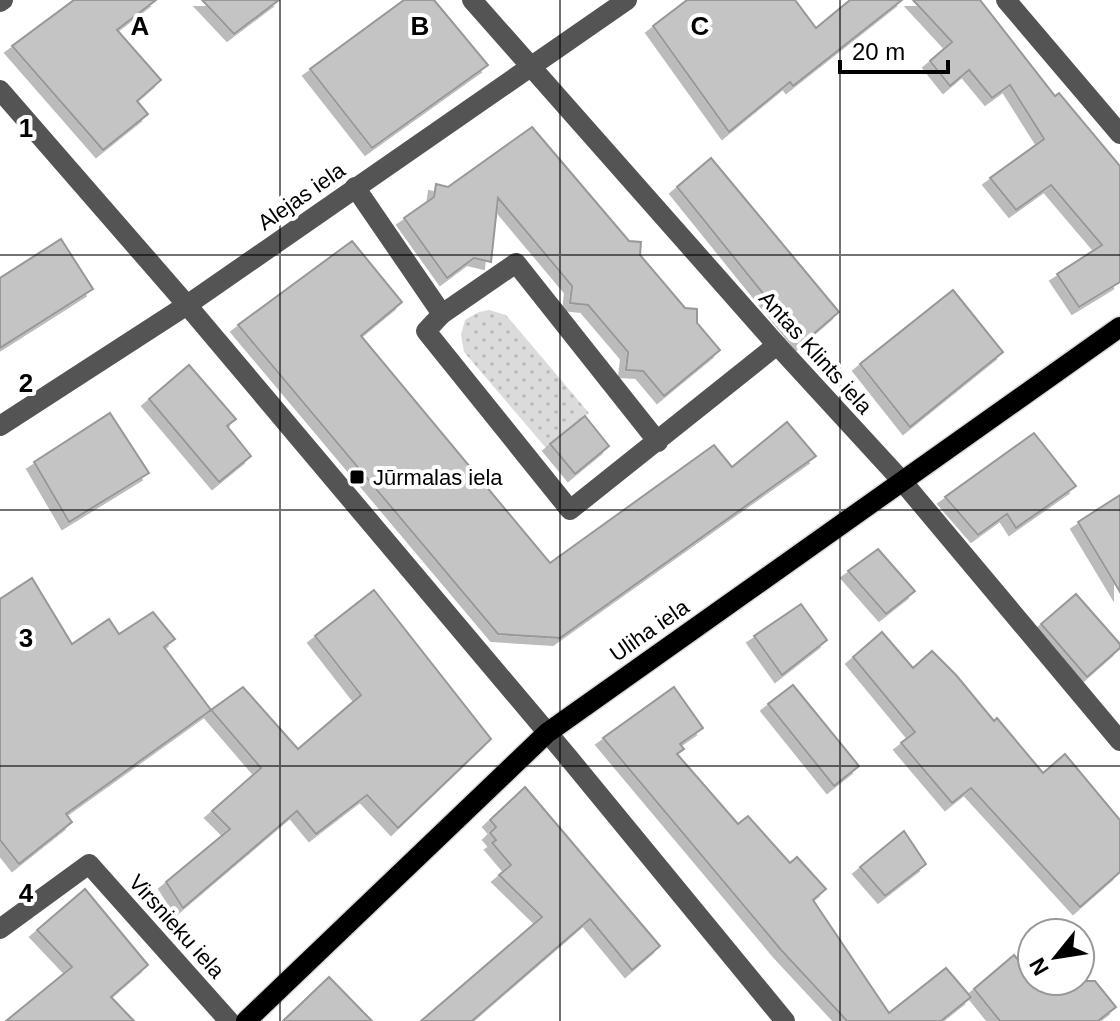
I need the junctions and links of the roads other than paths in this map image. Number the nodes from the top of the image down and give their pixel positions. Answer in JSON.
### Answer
{"nodes":[{"id":1,"x":472,"y":0,"type":"edge"},
{"id":2,"x":627,"y":0,"type":"edge"},
{"id":3,"x":1006,"y":0,"type":"edge"},
{"id":4,"x":530,"y":68,"type":"junction"},
{"id":5,"x":0,"y":90,"type":"edge"},
{"id":6,"x":1120,"y":134,"type":"edge"},
{"id":7,"x":355,"y":187,"type":"junction"},
{"id":8,"x":187,"y":305,"type":"junction"},
{"id":9,"x":442,"y":314,"type":"junction"},
{"id":10,"x":1120,"y":327,"type":"edge"},
{"id":11,"x":777,"y":345,"type":"junction"},
{"id":12,"x":0,"y":426,"type":"edge"},
{"id":13,"x":658,"y":442,"type":"junction"},
{"id":14,"x":902,"y":481,"type":"junction"},
{"id":15,"x":547,"y":733,"type":"junction"},
{"id":16,"x":1120,"y":741,"type":"edge"},
{"id":17,"x":0,"y":929,"type":"edge"},
{"id":18,"x":229,"y":1021,"type":"edge"},
{"id":19,"x":246,"y":1021,"type":"edge"},
{"id":20,"x":785,"y":1021,"type":"edge"}],
"edges":[{"from":1,"to":4,"type":"street","name":"Antas Klints iela"},
{"from":2,"to":4,"type":"street","name":"Alejas iela"},
{"from":3,"to":6,"type":"street"},
{"from":4,"to":7,"type":"street","name":"Alejas iela"},
{"from":4,"to":11,"type":"street","name":"Antas Klints iela"},
{"from":5,"to":8,"type":"street"},
{"from":7,"to":8,"type":"street","name":"Alejas iela"},
{"from":7,"to":9,"type":"street"},
{"from":8,"to":12,"type":"street","name":"Alejas iela"},
{"from":8,"to":15,"type":"street"},
{"from":9,"to":13,"type":"street"},
{"from":9,"to":13,"type":"street"},
{"from":10,"to":14,"type":"main road","name":"Uliha iela"},
{"from":11,"to":13,"type":"street"},
{"from":11,"to":14,"type":"street","name":"Antas Klints iela"},
{"from":14,"to":15,"type":"main road","name":"Uliha iela"},
{"from":14,"to":16,"type":"street","name":"Antas Klints iela"},
{"from":15,"to":19,"type":"main road","name":"Uliha iela"},
{"from":15,"to":20,"type":"street"},
{"from":17,"to":18,"type":"street","name":"Virsnieku iela"}]}
